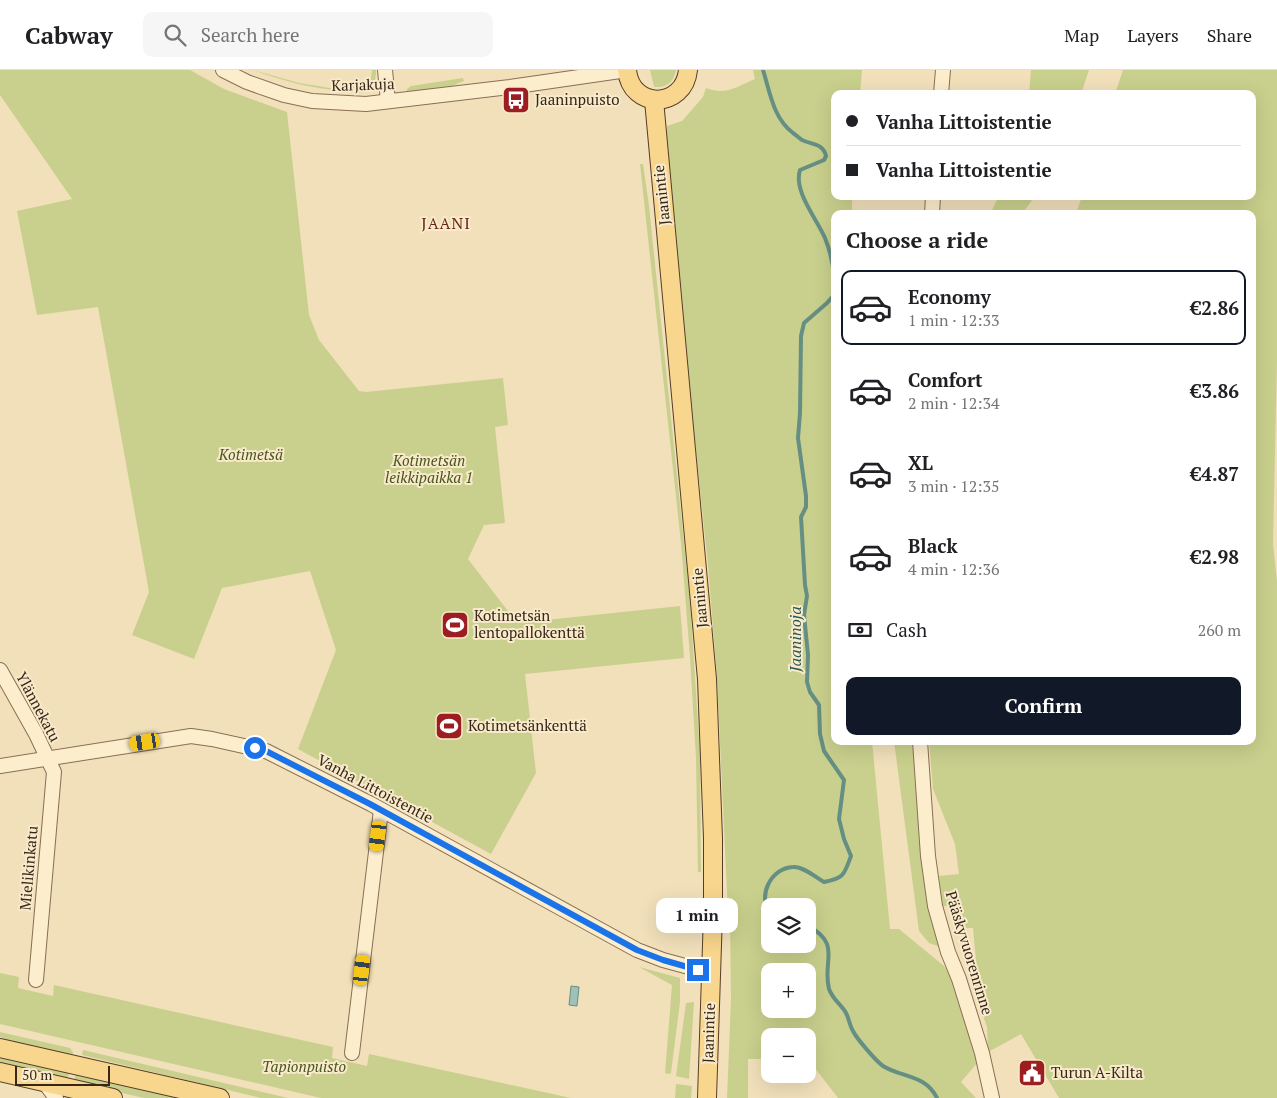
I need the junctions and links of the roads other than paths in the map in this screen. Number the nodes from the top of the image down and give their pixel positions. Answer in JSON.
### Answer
{"nodes":[{"id":1,"x":223,"y":70,"type":"edge"},
{"id":2,"x":385,"y":70,"type":"edge"},
{"id":3,"x":627,"y":70,"type":"edge"},
{"id":4,"x":688,"y":70,"type":"edge"},
{"id":5,"x":943,"y":70,"type":"edge"},
{"id":6,"x":941,"y":90,"type":"edge"},
{"id":7,"x":654,"y":100,"type":"junction"},
{"id":8,"x":388,"y":101,"type":"junction"},
{"id":9,"x":0,"y":670,"type":"edge"},
{"id":10,"x":920,"y":745,"type":"edge"},
{"id":11,"x":48,"y":759,"type":"junction"},
{"id":12,"x":0,"y":766,"type":"edge"},
{"id":13,"x":381,"y":810,"type":"junction"},
{"id":14,"x":711,"y":973,"type":"junction"},
{"id":15,"x":36,"y":980,"type":"dead end"},
{"id":16,"x":0,"y":1048,"type":"edge"},
{"id":17,"x":352,"y":1053,"type":"dead end"},
{"id":18,"x":0,"y":1072,"type":"edge"},
{"id":19,"x":44,"y":1082,"type":"junction"},
{"id":20,"x":83,"y":1095,"type":"edge"},
{"id":21,"x":56,"y":1098,"type":"edge"},
{"id":22,"x":113,"y":1098,"type":"edge"},
{"id":23,"x":220,"y":1098,"type":"edge"},
{"id":24,"x":707,"y":1098,"type":"edge"},
{"id":25,"x":992,"y":1098,"type":"edge"}],
"edges":[{"from":1,"to":8,"type":"street","name":"Karjakuja"},
{"from":2,"to":8,"type":"street"},
{"from":3,"to":7,"type":"main road"},
{"from":3,"to":8,"type":"street","name":"Karjakuja"},
{"from":4,"to":7,"type":"main road"},
{"from":5,"to":6,"type":"street"},
{"from":7,"to":14,"type":"main road","name":"Jaanintie"},
{"from":9,"to":11,"type":"street","name":"Ylännekatu"},
{"from":10,"to":25,"type":"street","name":"Pääskyvuorenrinne"},
{"from":11,"to":12,"type":"street","name":"Vanha Littoistentie"},
{"from":11,"to":13,"type":"street","name":"Vanha Littoistentie"},
{"from":11,"to":15,"type":"street","name":"Mielikinkatu"},
{"from":13,"to":14,"type":"street","name":"Vanha Littoistentie"},
{"from":13,"to":17,"type":"street"},
{"from":14,"to":24,"type":"main road","name":"Jaanintie"},
{"from":16,"to":23,"type":"main road"},
{"from":18,"to":19,"type":"main road"},
{"from":19,"to":20,"type":"main road"},
{"from":19,"to":21,"type":"street"},
{"from":20,"to":22,"type":"main road"}]}
